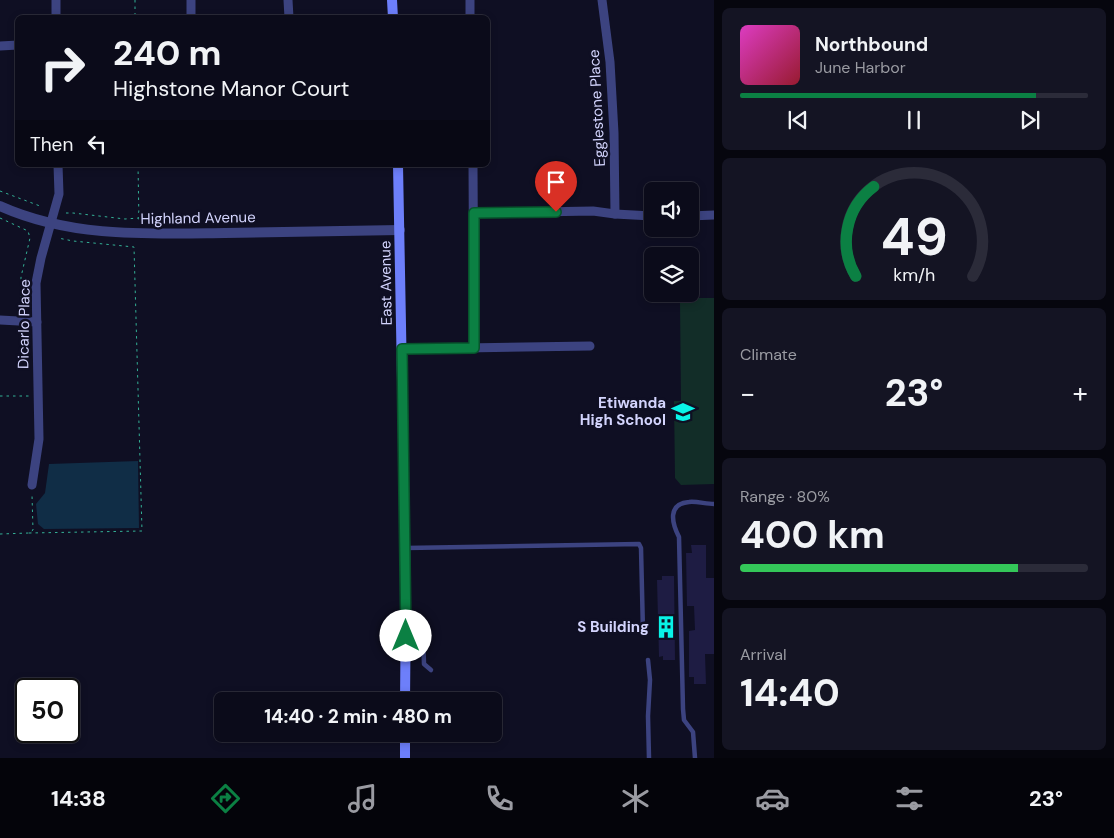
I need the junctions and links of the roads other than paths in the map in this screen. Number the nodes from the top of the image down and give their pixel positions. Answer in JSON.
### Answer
{"nodes":[{"id":1,"x":56,"y":0,"type":"edge"},
{"id":2,"x":191,"y":0,"type":"edge"},
{"id":3,"x":288,"y":0,"type":"edge"},
{"id":4,"x":392,"y":0,"type":"edge"},
{"id":5,"x":470,"y":0,"type":"edge"},
{"id":6,"x":602,"y":0,"type":"edge"},
{"id":7,"x":56,"y":15,"type":"edge"},
{"id":8,"x":191,"y":15,"type":"edge"},
{"id":9,"x":289,"y":15,"type":"edge"},
{"id":10,"x":393,"y":15,"type":"edge"},
{"id":11,"x":470,"y":15,"type":"edge"},
{"id":12,"x":15,"y":45,"type":"edge"},
{"id":13,"x":0,"y":46,"type":"edge"},
{"id":14,"x":58,"y":167,"type":"edge"},
{"id":15,"x":398,"y":167,"type":"edge"},
{"id":16,"x":473,"y":167,"type":"edge"},
{"id":17,"x":0,"y":206,"type":"edge"},
{"id":18,"x":474,"y":213,"type":"junction"},
{"id":19,"x":615,"y":214,"type":"junction"},
{"id":20,"x":714,"y":215,"type":"edge"},
{"id":21,"x":644,"y":216,"type":"edge"},
{"id":22,"x":699,"y":216,"type":"edge"},
{"id":23,"x":51,"y":223,"type":"junction"},
{"id":24,"x":400,"y":230,"type":"junction"},
{"id":25,"x":0,"y":320,"type":"edge"},
{"id":26,"x":37,"y":322,"type":"junction"},
{"id":27,"x":590,"y":346,"type":"dead end"},
{"id":28,"x":474,"y":348,"type":"junction"},
{"id":29,"x":402,"y":349,"type":"junction"},
{"id":30,"x":32,"y":485,"type":"road end"},
{"id":31,"x":714,"y":504,"type":"edge"},
{"id":32,"x":579,"y":545,"type":"junction"},
{"id":33,"x":405,"y":548,"type":"junction"},
{"id":34,"x":579,"y":550,"type":"dead end"},
{"id":35,"x":643,"y":632,"type":"dead end"},
{"id":36,"x":406,"y":636,"type":"junction"},
{"id":37,"x":648,"y":660,"type":"dead end"},
{"id":38,"x":431,"y":670,"type":"dead end"},
{"id":39,"x":405,"y":692,"type":"edge"},
{"id":40,"x":405,"y":742,"type":"edge"},
{"id":41,"x":405,"y":758,"type":"edge"},
{"id":42,"x":648,"y":758,"type":"edge"},
{"id":43,"x":694,"y":758,"type":"edge"}],
"edges":[{"from":1,"to":7,"type":"street"},
{"from":2,"to":8,"type":"street"},
{"from":3,"to":9,"type":"street"},
{"from":4,"to":10,"type":"main road"},
{"from":5,"to":11,"type":"street"},
{"from":6,"to":19,"type":"street","name":"Egglestone Place"},
{"from":12,"to":13,"type":"street"},
{"from":14,"to":23,"type":"street","name":"Dicarlo Place"},
{"from":15,"to":24,"type":"main road","name":"East Avenue"},
{"from":16,"to":18,"type":"street"},
{"from":17,"to":23,"type":"street","name":"Highland Avenue"},
{"from":18,"to":19,"type":"street"},
{"from":18,"to":28,"type":"street"},
{"from":19,"to":21,"type":"street"},
{"from":20,"to":22,"type":"street"},
{"from":23,"to":24,"type":"street","name":"Highland Avenue"},
{"from":23,"to":26,"type":"street","name":"Dicarlo Place"},
{"from":24,"to":29,"type":"main road","name":"East Avenue"},
{"from":25,"to":26,"type":"street"},
{"from":26,"to":30,"type":"street","name":"Dicarlo Place"},
{"from":27,"to":28,"type":"street"},
{"from":28,"to":29,"type":"street"},
{"from":29,"to":33,"type":"main road","name":"East Avenue"},
{"from":31,"to":43,"type":"lane"},
{"from":32,"to":33,"type":"lane"},
{"from":32,"to":34,"type":"lane"},
{"from":32,"to":35,"type":"lane"},
{"from":33,"to":36,"type":"main road","name":"East Avenue"},
{"from":36,"to":38,"type":"lane"},
{"from":36,"to":39,"type":"main road","name":"East Avenue"},
{"from":37,"to":42,"type":"lane"},
{"from":40,"to":41,"type":"main road"}]}
